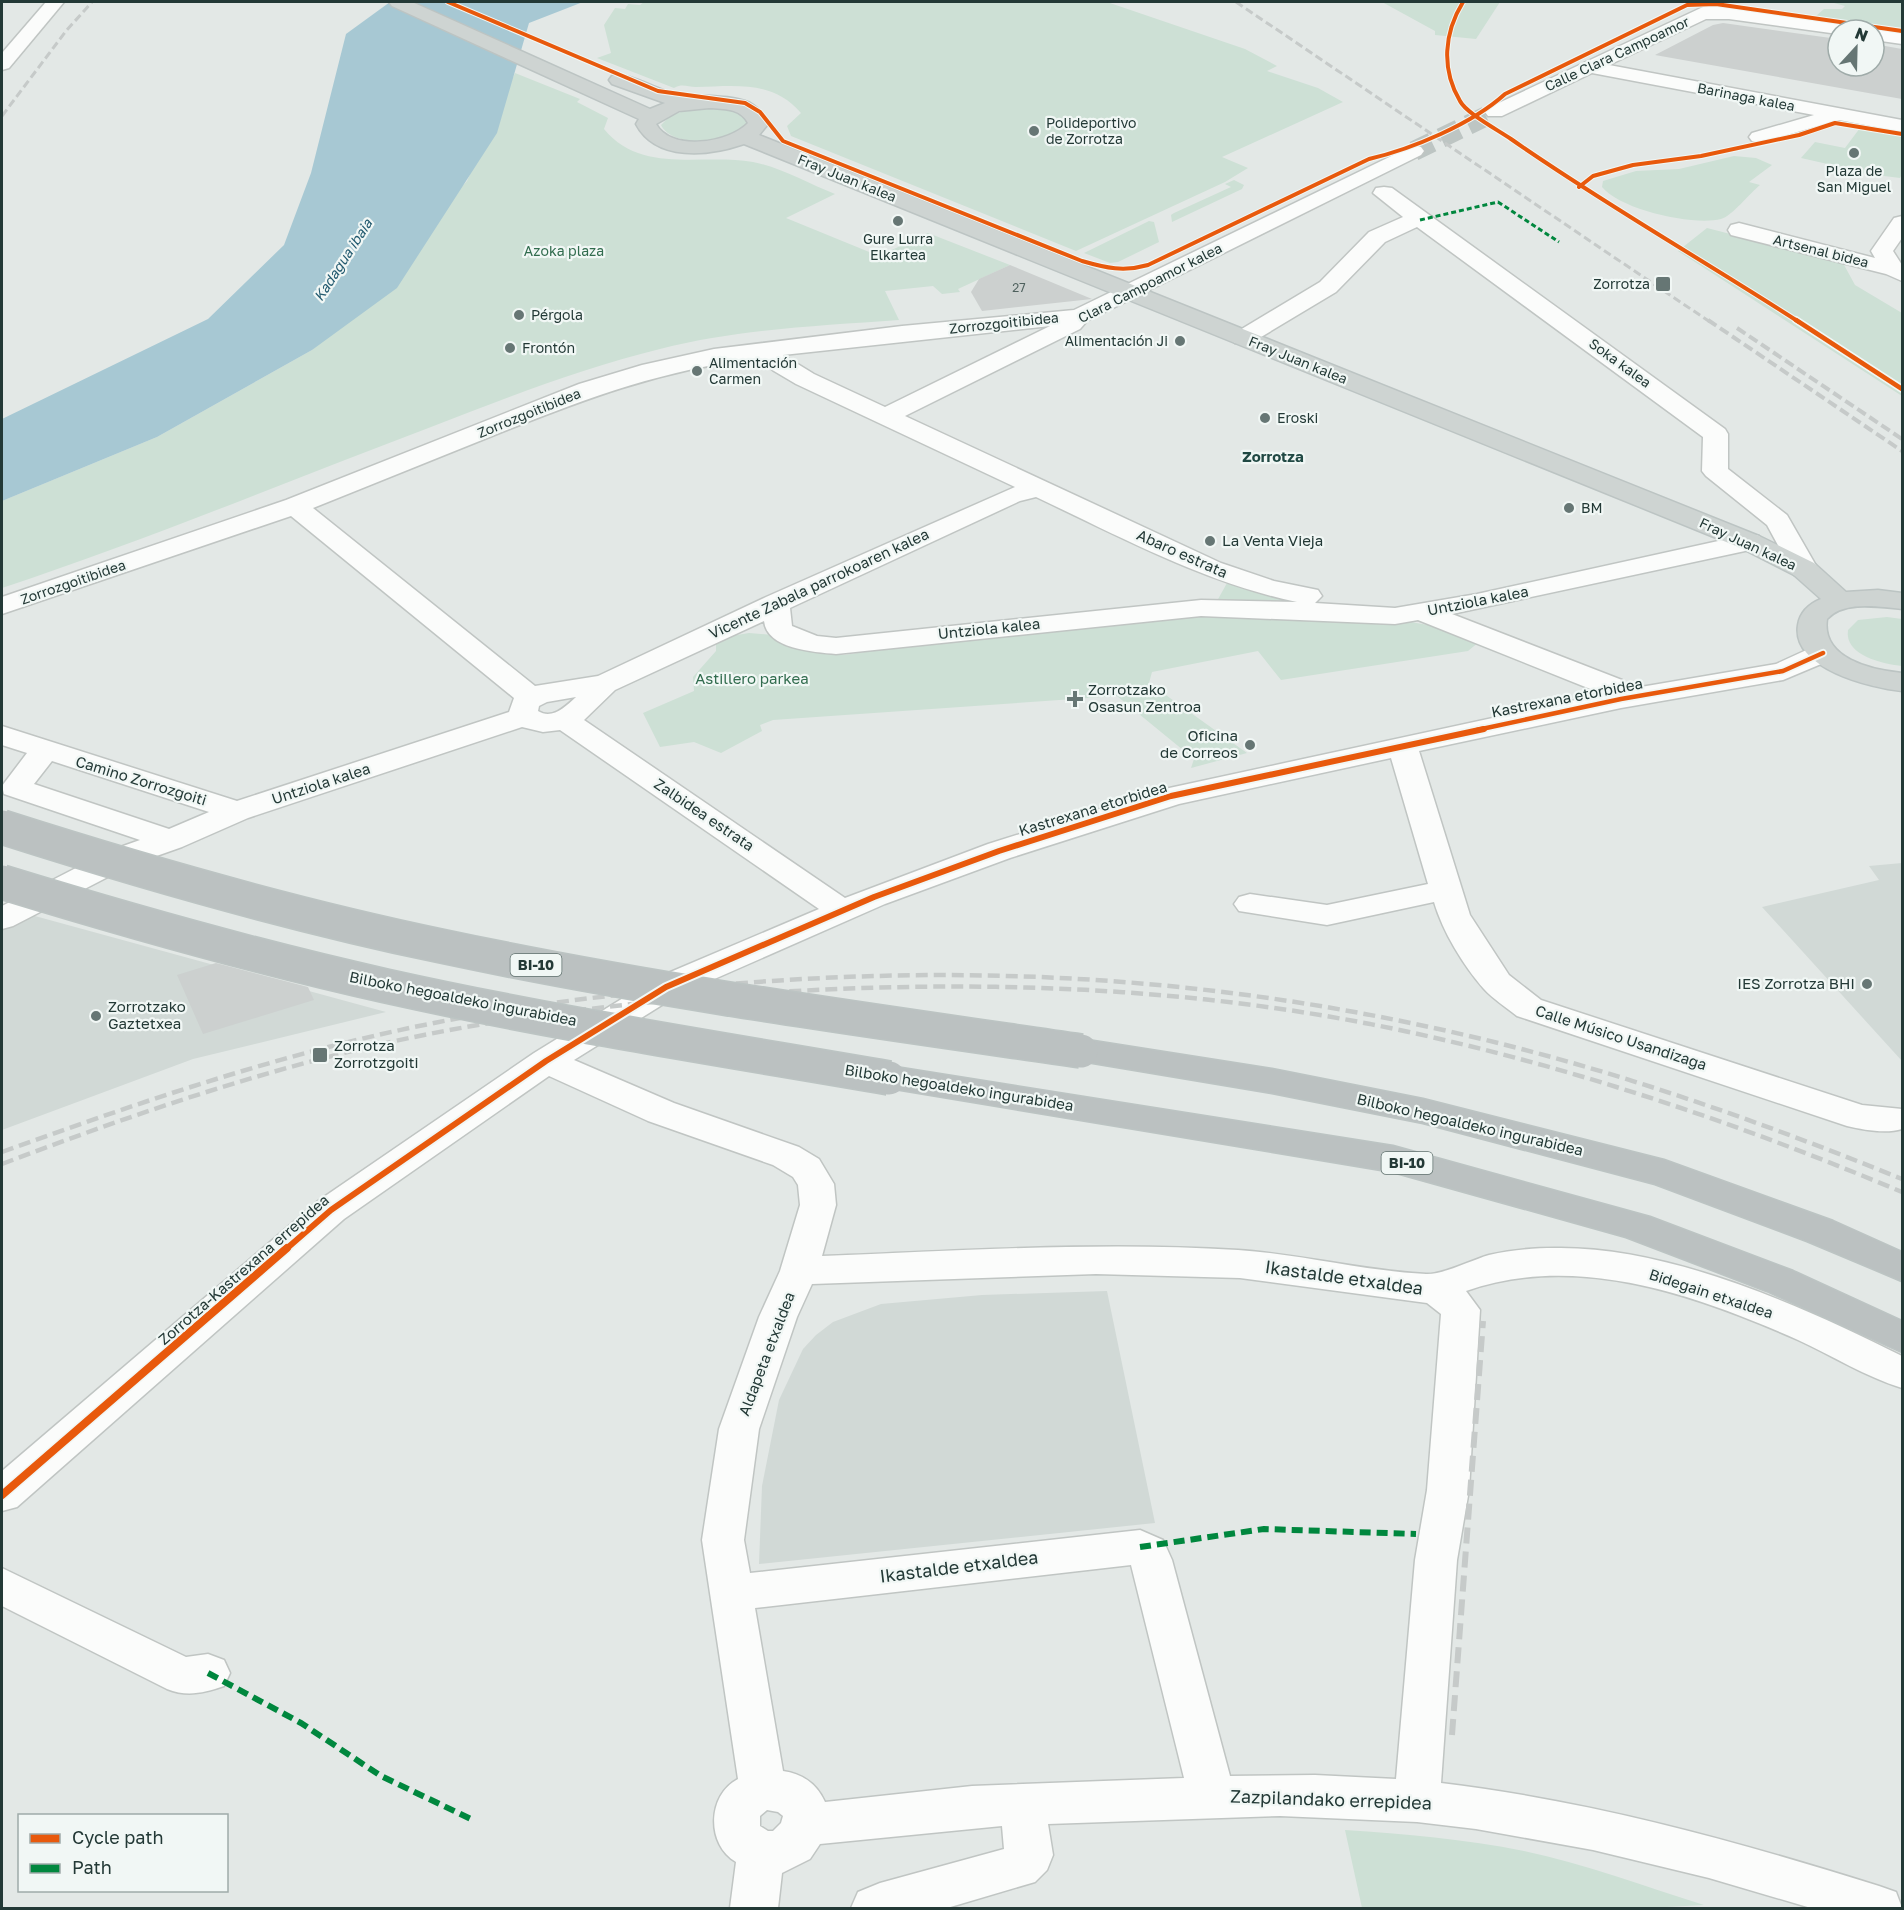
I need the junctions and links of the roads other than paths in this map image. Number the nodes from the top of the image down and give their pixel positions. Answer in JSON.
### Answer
{"nodes":[{"id":1,"x":56,"y":2,"type":"edge"},
{"id":2,"x":398,"y":2,"type":"edge"},
{"id":3,"x":434,"y":2,"type":"edge"},
{"id":4,"x":1826,"y":27,"type":"edge"},
{"id":5,"x":1886,"y":35,"type":"edge"},
{"id":6,"x":1902,"y":38,"type":"edge"},
{"id":7,"x":2,"y":64,"type":"edge"},
{"id":8,"x":1590,"y":67,"type":"junction"},
{"id":9,"x":691,"y":103,"type":"junction"},
{"id":10,"x":1494,"y":112,"type":"tunnel mouth"},
{"id":11,"x":1839,"y":114,"type":"junction"},
{"id":12,"x":650,"y":117,"type":"junction"},
{"id":13,"x":1902,"y":126,"type":"edge"},
{"id":14,"x":746,"y":137,"type":"junction"},
{"id":15,"x":1759,"y":137,"type":"dead end"},
{"id":16,"x":1414,"y":151,"type":"tunnel mouth"},
{"id":17,"x":1384,"y":193,"type":"dead end"},
{"id":18,"x":1420,"y":220,"type":"junction"},
{"id":19,"x":1902,"y":223,"type":"edge"},
{"id":20,"x":1740,"y":230,"type":"dead end"},
{"id":21,"x":1898,"y":272,"type":"edge"},
{"id":22,"x":1127,"y":292,"type":"junction"},
{"id":23,"x":1079,"y":316,"type":"junction"},
{"id":24,"x":973,"y":326,"type":"junction"},
{"id":25,"x":1243,"y":338,"type":"junction"},
{"id":26,"x":763,"y":350,"type":"junction"},
{"id":27,"x":1018,"y":350,"type":"junction"},
{"id":28,"x":886,"y":416,"type":"junction"},
{"id":29,"x":1035,"y":489,"type":"junction"},
{"id":30,"x":296,"y":506,"type":"junction"},
{"id":31,"x":1750,"y":542,"type":"junction"},
{"id":32,"x":1211,"y":569,"type":"junction"},
{"id":33,"x":1804,"y":569,"type":"junction"},
{"id":34,"x":1840,"y":601,"type":"junction"},
{"id":35,"x":1902,"y":601,"type":"edge"},
{"id":36,"x":777,"y":603,"type":"junction"},
{"id":37,"x":2,"y":606,"type":"edge"},
{"id":38,"x":1201,"y":608,"type":"junction"},
{"id":39,"x":1423,"y":612,"type":"junction"},
{"id":40,"x":779,"y":631,"type":"junction"},
{"id":41,"x":684,"y":648,"type":"junction"},
{"id":42,"x":1823,"y":652,"type":"junction"},
{"id":43,"x":1902,"y":682,"type":"edge"},
{"id":44,"x":605,"y":684,"type":"junction"},
{"id":45,"x":1621,"y":699,"type":"junction"},
{"id":46,"x":528,"y":706,"type":"junction"},
{"id":47,"x":565,"y":720,"type":"junction"},
{"id":48,"x":2,"y":735,"type":"edge"},
{"id":49,"x":1402,"y":745,"type":"junction"},
{"id":50,"x":44,"y":751,"type":"junction"},
{"id":51,"x":8,"y":795,"type":"edge"},
{"id":52,"x":237,"y":811,"type":"junction"},
{"id":53,"x":2,"y":827,"type":"edge"},
{"id":54,"x":171,"y":840,"type":"junction"},
{"id":55,"x":2,"y":882,"type":"edge"},
{"id":56,"x":1446,"y":890,"type":"junction"},
{"id":57,"x":1250,"y":904,"type":"dead end"},
{"id":58,"x":843,"y":911,"type":"junction"},
{"id":59,"x":2,"y":919,"type":"edge"},
{"id":60,"x":546,"y":1061,"type":"junction"},
{"id":61,"x":1895,"y":1119,"type":"dead end"},
{"id":62,"x":1902,"y":1267,"type":"edge"},
{"id":63,"x":799,"y":1271,"type":"junction"},
{"id":64,"x":1430,"y":1289,"type":"junction"},
{"id":65,"x":1902,"y":1337,"type":"edge"},
{"id":66,"x":1902,"y":1373,"type":"edge"},
{"id":67,"x":2,"y":1495,"type":"edge"},
{"id":68,"x":2,"y":1586,"type":"edge"},
{"id":69,"x":731,"y":1593,"type":"junction"},
{"id":70,"x":208,"y":1673,"type":"dead end"},
{"id":71,"x":763,"y":1789,"type":"junction"},
{"id":72,"x":1212,"y":1796,"type":"junction"},
{"id":73,"x":1417,"y":1801,"type":"junction"},
{"id":74,"x":1022,"y":1805,"type":"junction"},
{"id":75,"x":806,"y":1825,"type":"junction"},
{"id":76,"x":761,"y":1853,"type":"junction"},
{"id":77,"x":754,"y":1908,"type":"edge"},
{"id":78,"x":875,"y":1908,"type":"edge"},
{"id":79,"x":1879,"y":1908,"type":"edge"}],
"edges":[{"from":1,"to":7,"type":"street"},
{"from":2,"to":12,"type":"main road"},
{"from":3,"to":9,"type":"main road"},
{"from":4,"to":8,"type":"street","name":"Calle Clara Campoamor"},
{"from":5,"to":6,"type":"street"},
{"from":8,"to":10,"type":"street","name":"Calle Clara Campoamor"},
{"from":8,"to":11,"type":"street","name":"Barinaga kalea"},
{"from":9,"to":12,"type":"main road"},
{"from":9,"to":14,"type":"main road"},
{"from":11,"to":13,"type":"street","name":"Barinaga kalea"},
{"from":11,"to":15,"type":"street"},
{"from":12,"to":14,"type":"main road"},
{"from":14,"to":22,"type":"main road","name":"Fray Juan kalea"},
{"from":16,"to":22,"type":"street","name":"Clara Campoamor kalea"},
{"from":17,"to":18,"type":"street","name":"Soka kalea"},
{"from":18,"to":25,"type":"street"},
{"from":18,"to":33,"type":"street","name":"Soka kalea"},
{"from":19,"to":21,"type":"street"},
{"from":20,"to":21,"type":"street","name":"Artsenal bidea"},
{"from":22,"to":23,"type":"street","name":"Clara Campoamor kalea"},
{"from":22,"to":25,"type":"main road","name":"Fray Juan kalea"},
{"from":23,"to":24,"type":"street","name":"Zorrozgoitibidea"},
{"from":23,"to":27,"type":"street","name":"Clara Campoamor kalea"},
{"from":24,"to":26,"type":"street","name":"Zorrozgoitibidea"},
{"from":24,"to":27,"type":"street"},
{"from":25,"to":31,"type":"main road","name":"Fray Juan kalea"},
{"from":26,"to":28,"type":"street","name":"Abaro estrata"},
{"from":26,"to":30,"type":"street","name":"Zorrozgoitibidea"},
{"from":27,"to":28,"type":"street","name":"Clara Campoamor kalea"},
{"from":28,"to":29,"type":"street","name":"Abaro estrata"},
{"from":29,"to":32,"type":"street","name":"Abaro estrata"},
{"from":29,"to":36,"type":"street","name":"Vicente Zabala parrokoaren kalea"},
{"from":30,"to":37,"type":"street","name":"Zorrozgoitibidea"},
{"from":30,"to":46,"type":"street"},
{"from":31,"to":33,"type":"main road","name":"Fray Juan kalea"},
{"from":31,"to":39,"type":"street","name":"Untziola kalea"},
{"from":32,"to":38,"type":"street"},
{"from":32,"to":39,"type":"street","name":"Abaro estrata"},
{"from":33,"to":34,"type":"main road","name":"Fray Juan kalea"},
{"from":34,"to":35,"type":"main road"},
{"from":34,"to":42,"type":"main road"},
{"from":36,"to":40,"type":"street"},
{"from":36,"to":41,"type":"street","name":"Vicente Zabala parrokoaren kalea"},
{"from":38,"to":39,"type":"street","name":"Untziola kalea"},
{"from":38,"to":40,"type":"street","name":"Untziola kalea"},
{"from":39,"to":45,"type":"street","name":"Abaro estrata"},
{"from":40,"to":41,"type":"street","name":"Untziola kalea"},
{"from":41,"to":44,"type":"street","name":"Vicente Zabala parrokoaren kalea"},
{"from":42,"to":43,"type":"main road"},
{"from":42,"to":45,"type":"street","name":"Kastrexana etorbidea"},
{"from":44,"to":46,"type":"street","name":"Untziola kalea"},
{"from":44,"to":47,"type":"street"},
{"from":45,"to":49,"type":"street","name":"Kastrexana etorbidea"},
{"from":46,"to":47,"type":"street"},
{"from":46,"to":52,"type":"street","name":"Untziola kalea"},
{"from":47,"to":58,"type":"street","name":"Zalbidea estrata"},
{"from":48,"to":50,"type":"street","name":"Camino Zorrozgoiti"},
{"from":49,"to":56,"type":"street","name":"Calle Músico Usandizaga"},
{"from":49,"to":58,"type":"street","name":"Kastrexana etorbidea"},
{"from":50,"to":51,"type":"street"},
{"from":50,"to":52,"type":"street","name":"Camino Zorrozgoiti"},
{"from":51,"to":54,"type":"street"},
{"from":52,"to":54,"type":"street","name":"Untziola kalea"},
{"from":53,"to":62,"type":"highway","name":"Bilboko hegoaldeko ingurabidea","number":"BI-10","bridge":true},
{"from":54,"to":59,"type":"street","name":"Untziola kalea"},
{"from":55,"to":65,"type":"highway","name":"Bilboko hegoaldeko ingurabidea","number":"BI-10","bridge":true},
{"from":56,"to":57,"type":"street"},
{"from":56,"to":61,"type":"street","name":"Calle Músico Usandizaga"},
{"from":58,"to":60,"type":"street","name":"Kastrexana etorbidea"},
{"from":60,"to":63,"type":"street","name":"Aldapeta etxaldea"},
{"from":60,"to":67,"type":"street","name":"Zorrotza-Kastrexana errepidea"},
{"from":63,"to":64,"type":"street","name":"Ikastalde etxaldea"},
{"from":63,"to":69,"type":"street","name":"Aldapeta etxaldea"},
{"from":64,"to":66,"type":"street","name":"Bidegain etxaldea"},
{"from":64,"to":73,"type":"street","name":"Ikastalde etxaldea"},
{"from":68,"to":70,"type":"street"},
{"from":69,"to":71,"type":"street","name":"Aldapeta etxaldea"},
{"from":69,"to":72,"type":"street","name":"Ikastalde etxaldea"},
{"from":71,"to":75,"type":"street"},
{"from":71,"to":76,"type":"street"},
{"from":72,"to":73,"type":"street","name":"Zazpilandako errepidea"},
{"from":72,"to":74,"type":"street","name":"Zazpilandako errepidea"},
{"from":73,"to":79,"type":"street","name":"Zazpilandako errepidea"},
{"from":74,"to":75,"type":"street","name":"Zazpilandako errepidea"},
{"from":74,"to":78,"type":"street"},
{"from":75,"to":76,"type":"street"},
{"from":76,"to":77,"type":"street"}]}
